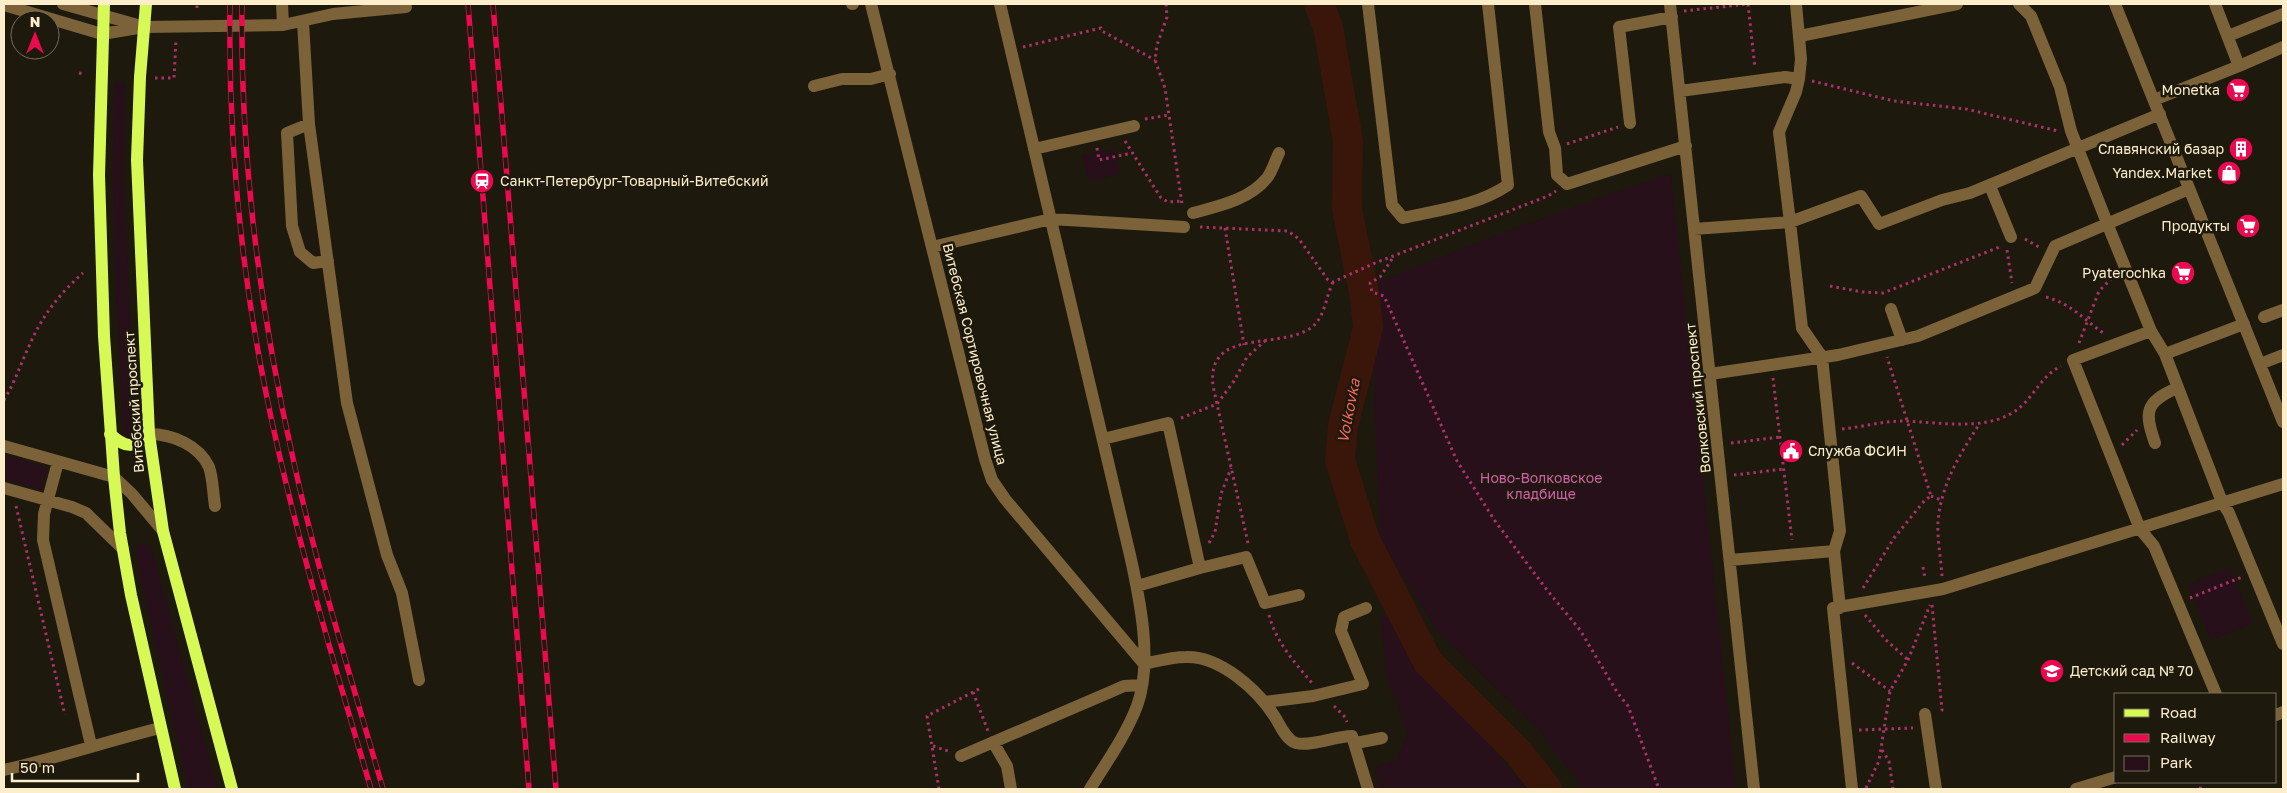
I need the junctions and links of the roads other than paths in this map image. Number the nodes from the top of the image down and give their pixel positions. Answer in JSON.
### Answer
{"nodes":[{"id":1,"x":63,"y":4,"type":"edge"},
{"id":2,"x":146,"y":4,"type":"edge"},
{"id":3,"x":282,"y":4,"type":"edge"},
{"id":4,"x":872,"y":4,"type":"edge"},
{"id":5,"x":1000,"y":4,"type":"edge"},
{"id":6,"x":1368,"y":4,"type":"edge"},
{"id":7,"x":1488,"y":4,"type":"edge"},
{"id":8,"x":1535,"y":4,"type":"edge"},
{"id":9,"x":1670,"y":4,"type":"edge"},
{"id":10,"x":1796,"y":4,"type":"edge"},
{"id":11,"x":1957,"y":4,"type":"edge"},
{"id":12,"x":2019,"y":4,"type":"edge"},
{"id":13,"x":2115,"y":4,"type":"edge"},
{"id":14,"x":2215,"y":4,"type":"edge"},
{"id":15,"x":4,"y":5,"type":"edge"},
{"id":16,"x":406,"y":7,"type":"dead end"},
{"id":17,"x":104,"y":9,"type":"edge"},
{"id":18,"x":2283,"y":14,"type":"edge"},
{"id":19,"x":1672,"y":17,"type":"junction"},
{"id":20,"x":304,"y":22,"type":"junction"},
{"id":21,"x":283,"y":24,"type":"junction"},
{"id":22,"x":144,"y":27,"type":"junction"},
{"id":23,"x":102,"y":34,"type":"junction"},
{"id":24,"x":1800,"y":36,"type":"junction"},
{"id":25,"x":2228,"y":36,"type":"junction"},
{"id":26,"x":2283,"y":47,"type":"edge"},
{"id":27,"x":2239,"y":66,"type":"junction"},
{"id":28,"x":890,"y":74,"type":"junction"},
{"id":29,"x":1799,"y":79,"type":"junction"},
{"id":30,"x":814,"y":86,"type":"dead end"},
{"id":31,"x":1680,"y":91,"type":"junction"},
{"id":32,"x":2154,"y":100,"type":"junction"},
{"id":33,"x":2160,"y":114,"type":"junction"},
{"id":34,"x":1630,"y":123,"type":"road end"},
{"id":35,"x":309,"y":124,"type":"junction"},
{"id":36,"x":1134,"y":126,"type":"road end"},
{"id":37,"x":1686,"y":146,"type":"junction"},
{"id":38,"x":2078,"y":148,"type":"junction"},
{"id":39,"x":1034,"y":149,"type":"junction"},
{"id":40,"x":1279,"y":153,"type":"dead end"},
{"id":41,"x":1990,"y":186,"type":"junction"},
{"id":42,"x":2190,"y":189,"type":"junction"},
{"id":43,"x":1194,"y":213,"type":"dead end"},
{"id":44,"x":1051,"y":219,"type":"junction"},
{"id":45,"x":1790,"y":222,"type":"junction"},
{"id":46,"x":2108,"y":223,"type":"junction"},
{"id":47,"x":1184,"y":227,"type":"road end"},
{"id":48,"x":1694,"y":229,"type":"junction"},
{"id":49,"x":2010,"y":237,"type":"road end"},
{"id":50,"x":932,"y":247,"type":"junction"},
{"id":51,"x":328,"y":261,"type":"junction"},
{"id":52,"x":1891,"y":309,"type":"dead end"},
{"id":53,"x":2283,"y":310,"type":"edge"},
{"id":54,"x":2264,"y":317,"type":"dead end"},
{"id":55,"x":2244,"y":324,"type":"junction"},
{"id":56,"x":2151,"y":331,"type":"junction"},
{"id":57,"x":1902,"y":340,"type":"junction"},
{"id":58,"x":2165,"y":354,"type":"junction"},
{"id":59,"x":2283,"y":355,"type":"edge"},
{"id":60,"x":1822,"y":357,"type":"junction"},
{"id":61,"x":2260,"y":364,"type":"junction"},
{"id":62,"x":1710,"y":374,"type":"junction"},
{"id":63,"x":2177,"y":388,"type":"junction"},
{"id":64,"x":2283,"y":422,"type":"edge"},
{"id":65,"x":110,"y":434,"type":"junction"},
{"id":66,"x":149,"y":434,"type":"junction"},
{"id":67,"x":1102,"y":439,"type":"junction"},
{"id":68,"x":2155,"y":443,"type":"dead end"},
{"id":69,"x":4,"y":446,"type":"edge"},
{"id":70,"x":58,"y":462,"type":"junction"},
{"id":71,"x":114,"y":477,"type":"junction"},
{"id":72,"x":2283,"y":484,"type":"edge"},
{"id":73,"x":4,"y":488,"type":"edge"},
{"id":74,"x":47,"y":500,"type":"junction"},
{"id":75,"x":2222,"y":502,"type":"junction"},
{"id":76,"x":215,"y":506,"type":"dead end"},
{"id":77,"x":2140,"y":530,"type":"junction"},
{"id":78,"x":162,"y":531,"type":"junction"},
{"id":79,"x":123,"y":550,"type":"junction"},
{"id":80,"x":1834,"y":551,"type":"junction"},
{"id":81,"x":1730,"y":560,"type":"junction"},
{"id":82,"x":1199,"y":563,"type":"junction"},
{"id":83,"x":1137,"y":586,"type":"junction"},
{"id":84,"x":1299,"y":595,"type":"dead end"},
{"id":85,"x":1366,"y":608,"type":"dead end"},
{"id":86,"x":1840,"y":608,"type":"junction"},
{"id":87,"x":2283,"y":644,"type":"edge"},
{"id":88,"x":1144,"y":664,"type":"junction"},
{"id":89,"x":419,"y":680,"type":"dead end"},
{"id":90,"x":1142,"y":685,"type":"junction"},
{"id":91,"x":2216,"y":693,"type":"edge"},
{"id":92,"x":1266,"y":702,"type":"junction"},
{"id":93,"x":1926,"y":720,"type":"road end"},
{"id":94,"x":160,"y":728,"type":"junction"},
{"id":95,"x":1382,"y":738,"type":"dead end"},
{"id":96,"x":1354,"y":739,"type":"junction"},
{"id":97,"x":993,"y":742,"type":"junction"},
{"id":98,"x":91,"y":745,"type":"junction"},
{"id":99,"x":961,"y":756,"type":"dead end"},
{"id":100,"x":4,"y":770,"type":"edge"},
{"id":101,"x":2114,"y":778,"type":"edge"},
{"id":102,"x":175,"y":789,"type":"edge"},
{"id":103,"x":232,"y":789,"type":"edge"},
{"id":104,"x":1010,"y":789,"type":"edge"},
{"id":105,"x":1090,"y":789,"type":"edge"},
{"id":106,"x":1368,"y":789,"type":"edge"},
{"id":107,"x":1754,"y":789,"type":"edge"},
{"id":108,"x":1852,"y":789,"type":"edge"},
{"id":109,"x":1936,"y":789,"type":"edge"},
{"id":110,"x":2076,"y":789,"type":"edge"}],
"edges":[{"from":1,"to":17,"type":"street"},
{"from":2,"to":22,"type":"main road","name":"Витебский проспект"},
{"from":3,"to":21,"type":"street"},
{"from":4,"to":28,"type":"street","name":"Витебская Сортировочная улица"},
{"from":5,"to":39,"type":"street"},
{"from":6,"to":7,"type":"street"},
{"from":8,"to":37,"type":"street"},
{"from":9,"to":19,"type":"street","name":"Волковский проспект"},
{"from":10,"to":24,"type":"street"},
{"from":11,"to":24,"type":"street"},
{"from":12,"to":38,"type":"street"},
{"from":13,"to":32,"type":"street"},
{"from":14,"to":25,"type":"street"},
{"from":15,"to":23,"type":"street"},
{"from":16,"to":20,"type":"street"},
{"from":17,"to":22,"type":"street"},
{"from":17,"to":23,"type":"main road","name":"Витебский проспект"},
{"from":18,"to":25,"type":"street"},
{"from":19,"to":31,"type":"street","name":"Волковский проспект"},
{"from":19,"to":34,"type":"street"},
{"from":20,"to":21,"type":"street"},
{"from":20,"to":35,"type":"street"},
{"from":21,"to":22,"type":"street"},
{"from":22,"to":23,"type":"street"},
{"from":22,"to":66,"type":"main road","name":"Витебский проспект"},
{"from":23,"to":65,"type":"main road","name":"Витебский проспект"},
{"from":24,"to":29,"type":"street"},
{"from":25,"to":27,"type":"street"},
{"from":26,"to":27,"type":"street"},
{"from":27,"to":32,"type":"street"},
{"from":28,"to":30,"type":"street"},
{"from":28,"to":50,"type":"street","name":"Витебская Сортировочная улица"},
{"from":29,"to":31,"type":"street"},
{"from":29,"to":45,"type":"street"},
{"from":31,"to":37,"type":"street","name":"Волковский проспект"},
{"from":32,"to":33,"type":"street"},
{"from":33,"to":38,"type":"street"},
{"from":33,"to":42,"type":"street"},
{"from":35,"to":51,"type":"street"},
{"from":35,"to":51,"type":"street"},
{"from":36,"to":39,"type":"street"},
{"from":37,"to":48,"type":"street","name":"Волковский проспект"},
{"from":38,"to":41,"type":"street"},
{"from":38,"to":46,"type":"street"},
{"from":39,"to":44,"type":"street"},
{"from":40,"to":43,"type":"street"},
{"from":41,"to":45,"type":"street"},
{"from":41,"to":49,"type":"street"},
{"from":42,"to":46,"type":"street"},
{"from":42,"to":55,"type":"street"},
{"from":44,"to":47,"type":"street"},
{"from":44,"to":50,"type":"street"},
{"from":44,"to":67,"type":"street"},
{"from":45,"to":48,"type":"street"},
{"from":45,"to":60,"type":"street"},
{"from":46,"to":56,"type":"street"},
{"from":46,"to":57,"type":"street"},
{"from":48,"to":62,"type":"street","name":"Волковский проспект"},
{"from":50,"to":88,"type":"street","name":"Витебская Сортировочная улица"},
{"from":51,"to":89,"type":"street"},
{"from":52,"to":57,"type":"street"},
{"from":53,"to":54,"type":"street"},
{"from":55,"to":58,"type":"street"},
{"from":55,"to":61,"type":"street"},
{"from":56,"to":58,"type":"street"},
{"from":56,"to":77,"type":"street"},
{"from":57,"to":60,"type":"street"},
{"from":58,"to":63,"type":"street"},
{"from":59,"to":61,"type":"street"},
{"from":60,"to":62,"type":"street"},
{"from":60,"to":80,"type":"street"},
{"from":61,"to":64,"type":"street"},
{"from":62,"to":81,"type":"street","name":"Волковский проспект"},
{"from":63,"to":68,"type":"street"},
{"from":63,"to":75,"type":"street"},
{"from":65,"to":66,"type":"main road"},
{"from":65,"to":71,"type":"main road","name":"Витебский проспект"},
{"from":66,"to":76,"type":"street"},
{"from":66,"to":78,"type":"main road","name":"Витебский проспект"},
{"from":67,"to":82,"type":"street"},
{"from":67,"to":83,"type":"street"},
{"from":69,"to":70,"type":"street"},
{"from":70,"to":71,"type":"street"},
{"from":70,"to":74,"type":"street"},
{"from":71,"to":78,"type":"street"},
{"from":71,"to":79,"type":"main road","name":"Витебский проспект"},
{"from":72,"to":75,"type":"street"},
{"from":73,"to":74,"type":"street"},
{"from":74,"to":79,"type":"street"},
{"from":74,"to":98,"type":"street"},
{"from":75,"to":77,"type":"street"},
{"from":75,"to":87,"type":"street"},
{"from":77,"to":86,"type":"street"},
{"from":77,"to":91,"type":"street"},
{"from":78,"to":103,"type":"main road","name":"Витебский проспект"},
{"from":79,"to":94,"type":"main road","name":"Витебский проспект"},
{"from":80,"to":81,"type":"street"},
{"from":80,"to":86,"type":"street"},
{"from":81,"to":107,"type":"street","name":"Волковский проспект"},
{"from":82,"to":83,"type":"street"},
{"from":82,"to":84,"type":"street"},
{"from":83,"to":88,"type":"street"},
{"from":85,"to":92,"type":"street"},
{"from":86,"to":108,"type":"street"},
{"from":88,"to":90,"type":"street"},
{"from":88,"to":92,"type":"street"},
{"from":90,"to":97,"type":"street"},
{"from":90,"to":105,"type":"street"},
{"from":92,"to":96,"type":"street"},
{"from":93,"to":109,"type":"street"},
{"from":94,"to":98,"type":"street"},
{"from":94,"to":102,"type":"main road","name":"Витебский проспект"},
{"from":95,"to":96,"type":"street"},
{"from":96,"to":106,"type":"street"},
{"from":97,"to":99,"type":"street"},
{"from":97,"to":104,"type":"street"},
{"from":98,"to":100,"type":"street"},
{"from":101,"to":110,"type":"street"}]}
